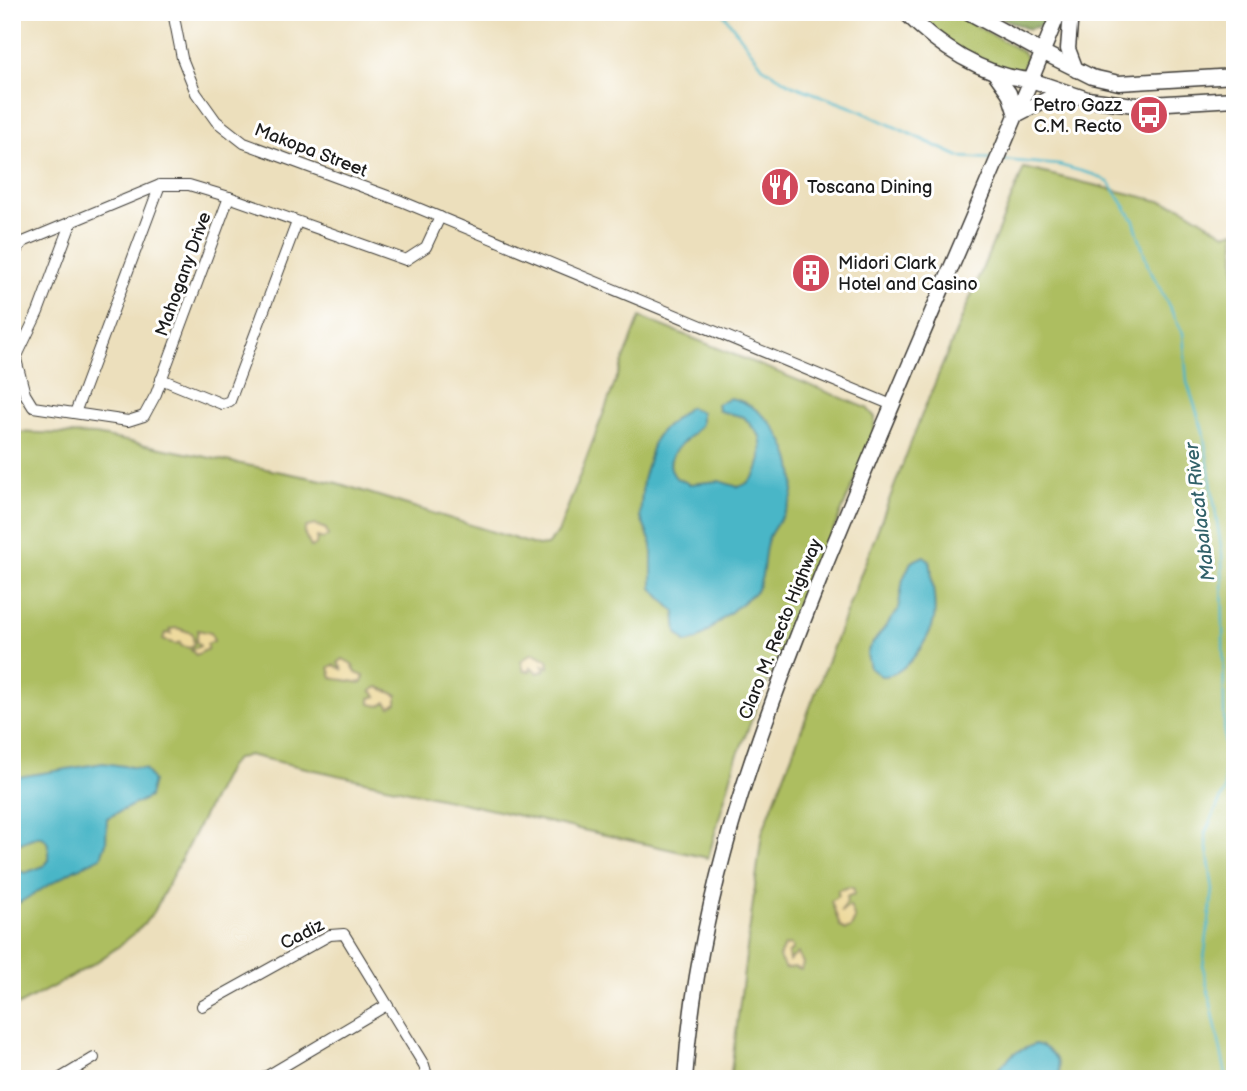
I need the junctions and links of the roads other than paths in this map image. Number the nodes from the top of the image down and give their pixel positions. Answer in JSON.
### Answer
{"nodes":[{"id":1,"x":173,"y":12,"type":"edge"},
{"id":2,"x":905,"y":12,"type":"edge"},
{"id":3,"x":968,"y":12,"type":"edge"},
{"id":4,"x":1059,"y":12,"type":"edge"},
{"id":5,"x":1071,"y":12,"type":"edge"},
{"id":6,"x":1042,"y":52,"type":"junction"},
{"id":7,"x":1076,"y":69,"type":"junction"},
{"id":8,"x":993,"y":71,"type":"junction"},
{"id":9,"x":1235,"y":76,"type":"edge"},
{"id":10,"x":1031,"y":80,"type":"junction"},
{"id":11,"x":1070,"y":93,"type":"junction"},
{"id":12,"x":1235,"y":99,"type":"edge"},
{"id":13,"x":1016,"y":115,"type":"junction"},
{"id":14,"x":160,"y":185,"type":"junction"},
{"id":15,"x":229,"y":197,"type":"junction"},
{"id":16,"x":440,"y":217,"type":"junction"},
{"id":17,"x":72,"y":221,"type":"junction"},
{"id":18,"x":297,"y":222,"type":"junction"},
{"id":19,"x":12,"y":256,"type":"edge"},
{"id":20,"x":12,"y":344,"type":"edge"},
{"id":21,"x":16,"y":358,"type":"junction"},
{"id":22,"x":162,"y":379,"type":"junction"},
{"id":23,"x":892,"y":405,"type":"junction"},
{"id":24,"x":75,"y":413,"type":"junction"},
{"id":25,"x":387,"y":1005,"type":"junction"},
{"id":26,"x":202,"y":1006,"type":"dead end"},
{"id":27,"x":94,"y":1058,"type":"dead end"},
{"id":28,"x":59,"y":1079,"type":"edge"},
{"id":29,"x":262,"y":1079,"type":"edge"},
{"id":30,"x":428,"y":1079,"type":"edge"},
{"id":31,"x":685,"y":1079,"type":"edge"}],
"edges":[{"from":1,"to":16,"type":"street","name":"Makopa Street"},
{"from":2,"to":8,"type":"main road"},
{"from":3,"to":6,"type":"main road"},
{"from":4,"to":6,"type":"main road"},
{"from":5,"to":7,"type":"main road"},
{"from":6,"to":7,"type":"main road"},
{"from":6,"to":10,"type":"main road"},
{"from":7,"to":9,"type":"main road"},
{"from":8,"to":10,"type":"main road"},
{"from":8,"to":13,"type":"main road"},
{"from":10,"to":11,"type":"main road"},
{"from":10,"to":13,"type":"main road"},
{"from":11,"to":12,"type":"main road"},
{"from":11,"to":13,"type":"main road"},
{"from":13,"to":23,"type":"main road","name":"Claro M. Recto Highway"},
{"from":14,"to":15,"type":"street","name":"Mahogany Drive"},
{"from":14,"to":17,"type":"street","name":"Mahogany Drive"},
{"from":14,"to":24,"type":"street"},
{"from":15,"to":18,"type":"street"},
{"from":15,"to":22,"type":"street","name":"Mahogany Drive"},
{"from":16,"to":18,"type":"street"},
{"from":16,"to":23,"type":"street","name":"Makopa Street"},
{"from":17,"to":19,"type":"street","name":"Mahogany Drive"},
{"from":17,"to":21,"type":"street"},
{"from":18,"to":22,"type":"street"},
{"from":20,"to":21,"type":"street","name":"Mahogany Drive"},
{"from":21,"to":24,"type":"street","name":"Mahogany Drive"},
{"from":22,"to":24,"type":"street","name":"Mahogany Drive"},
{"from":23,"to":31,"type":"main road","name":"Claro M. Recto Highway"},
{"from":25,"to":26,"type":"street","name":"Cadiz"},
{"from":25,"to":29,"type":"street"},
{"from":25,"to":30,"type":"street","name":"Cadiz"},
{"from":27,"to":28,"type":"street"}]}
